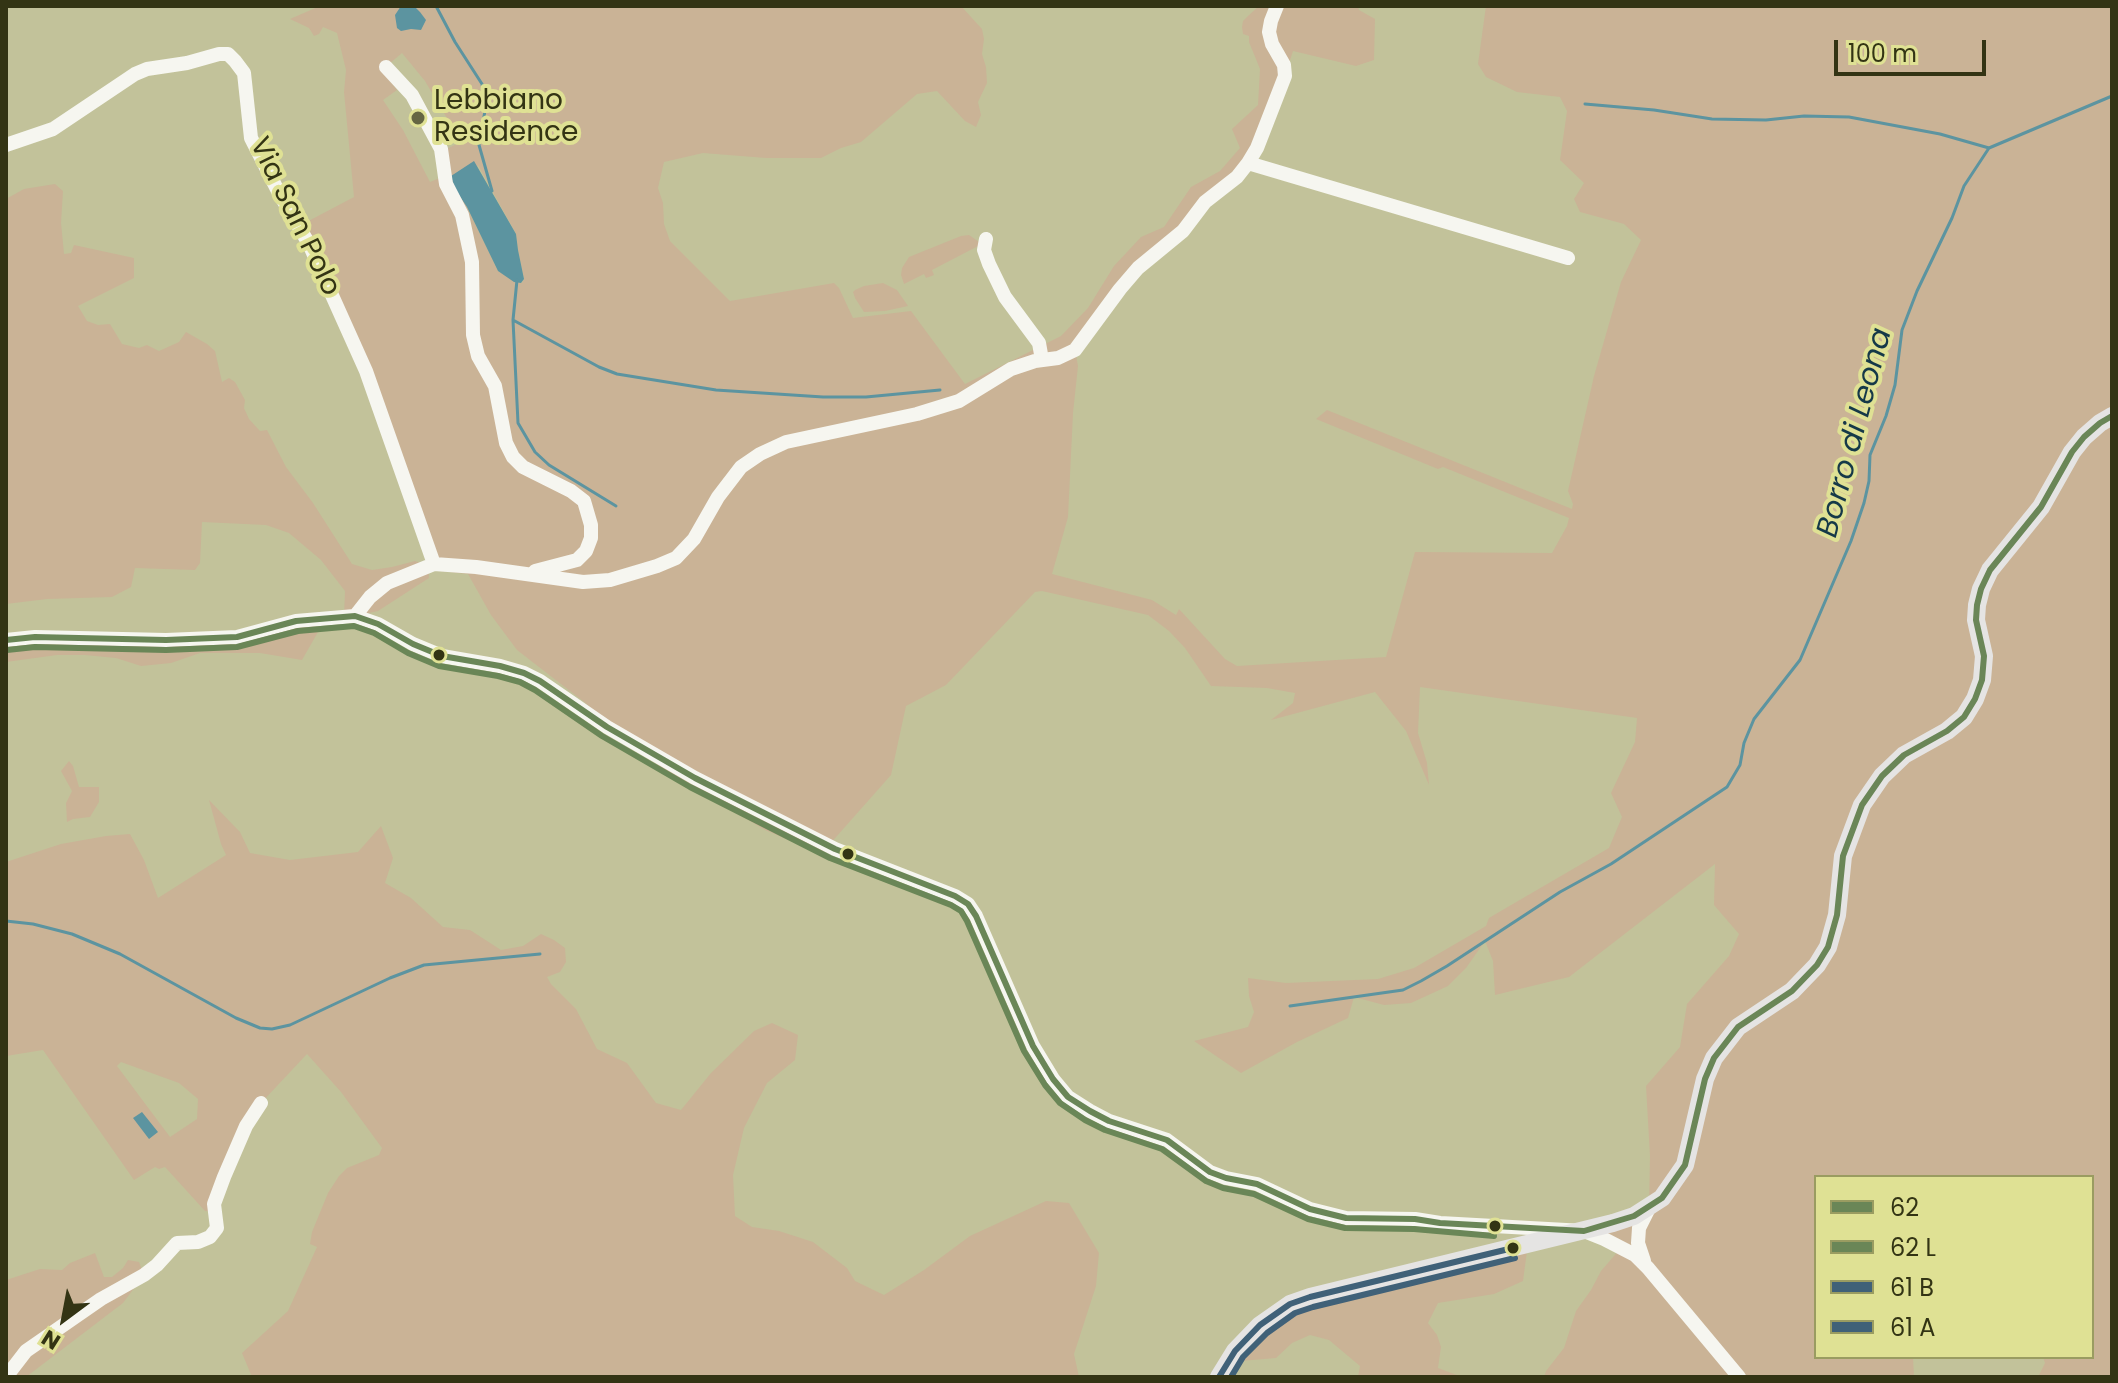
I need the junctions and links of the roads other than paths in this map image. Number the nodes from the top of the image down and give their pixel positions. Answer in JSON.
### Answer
{"nodes":[{"id":1,"x":1277,"y":6,"type":"edge"},
{"id":2,"x":386,"y":67,"type":"dead end"},
{"id":3,"x":6,"y":145,"type":"edge"},
{"id":4,"x":1248,"y":163,"type":"junction"},
{"id":5,"x":986,"y":239,"type":"dead end"},
{"id":6,"x":1568,"y":258,"type":"dead end"},
{"id":7,"x":1042,"y":360,"type":"junction"},
{"id":8,"x":2112,"y":416,"type":"edge"},
{"id":9,"x":434,"y":564,"type":"junction"},
{"id":10,"x":527,"y":574,"type":"junction"},
{"id":11,"x":355,"y":616,"type":"junction"},
{"id":12,"x":6,"y":640,"type":"edge"},
{"id":13,"x":261,"y":1103,"type":"dead end"},
{"id":14,"x":1649,"y":1208,"type":"junction"},
{"id":15,"x":1584,"y":1231,"type":"junction"},
{"id":16,"x":1648,"y":1268,"type":"junction"},
{"id":17,"x":6,"y":1377,"type":"edge"},
{"id":18,"x":1219,"y":1377,"type":"edge"},
{"id":19,"x":1739,"y":1377,"type":"edge"}],
"edges":[{"from":1,"to":4,"type":"street"},
{"from":2,"to":10,"type":"street"},
{"from":3,"to":9,"type":"street","name":"Via San Polo"},
{"from":4,"to":6,"type":"street"},
{"from":4,"to":7,"type":"street"},
{"from":5,"to":7,"type":"street"},
{"from":7,"to":10,"type":"street"},
{"from":8,"to":14,"type":"main road"},
{"from":9,"to":10,"type":"street"},
{"from":9,"to":11,"type":"street"},
{"from":11,"to":12,"type":"street"},
{"from":11,"to":15,"type":"street"},
{"from":13,"to":17,"type":"street"},
{"from":14,"to":15,"type":"main road"},
{"from":14,"to":16,"type":"street"},
{"from":15,"to":16,"type":"street"},
{"from":15,"to":18,"type":"main road"},
{"from":16,"to":19,"type":"street"}]}
